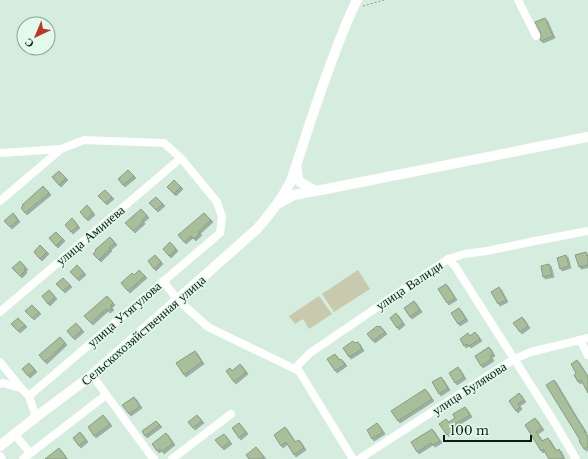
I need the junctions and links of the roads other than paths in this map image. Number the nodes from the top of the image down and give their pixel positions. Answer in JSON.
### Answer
{"nodes":[{"id":1,"x":518,"y":0,"type":"edge"},
{"id":2,"x":354,"y":4,"type":"edge"},
{"id":3,"x":536,"y":36,"type":"dead end"},
{"id":4,"x":588,"y":136,"type":"edge"},
{"id":5,"x":62,"y":149,"type":"junction"},
{"id":6,"x":0,"y":154,"type":"edge"},
{"id":7,"x":181,"y":158,"type":"junction"},
{"id":8,"x":298,"y":161,"type":"junction"},
{"id":9,"x":316,"y":191,"type":"junction"},
{"id":10,"x":0,"y":201,"type":"edge"},
{"id":11,"x":278,"y":204,"type":"junction"},
{"id":12,"x":588,"y":231,"type":"edge"},
{"id":13,"x":448,"y":259,"type":"junction"},
{"id":14,"x":163,"y":281,"type":"junction"},
{"id":15,"x":178,"y":300,"type":"junction"},
{"id":16,"x":0,"y":312,"type":"edge"},
{"id":17,"x":584,"y":339,"type":"edge"},
{"id":18,"x":588,"y":355,"type":"edge"},
{"id":19,"x":514,"y":359,"type":"junction"},
{"id":20,"x":0,"y":362,"type":"edge"},
{"id":21,"x":295,"y":369,"type":"junction"},
{"id":22,"x":92,"y":375,"type":"junction"},
{"id":23,"x":0,"y":384,"type":"edge"},
{"id":24,"x":21,"y":388,"type":"junction"},
{"id":25,"x":106,"y":395,"type":"junction"},
{"id":26,"x":29,"y":396,"type":"junction"},
{"id":27,"x":231,"y":414,"type":"dead end"},
{"id":28,"x":36,"y":417,"type":"junction"},
{"id":29,"x":15,"y":435,"type":"junction"},
{"id":30,"x":0,"y":446,"type":"edge"},
{"id":31,"x":30,"y":453,"type":"junction"},
{"id":32,"x":0,"y":456,"type":"edge"},
{"id":33,"x":2,"y":459,"type":"edge"},
{"id":34,"x":23,"y":459,"type":"edge"},
{"id":35,"x":154,"y":459,"type":"edge"},
{"id":36,"x":172,"y":459,"type":"edge"},
{"id":37,"x":353,"y":459,"type":"edge"},
{"id":38,"x":359,"y":459,"type":"edge"},
{"id":39,"x":576,"y":459,"type":"edge"}],
"edges":[{"from":1,"to":3,"type":"street"},
{"from":2,"to":8,"type":"main road"},
{"from":4,"to":9,"type":"main road"},
{"from":5,"to":6,"type":"street"},
{"from":5,"to":7,"type":"street"},
{"from":5,"to":10,"type":"street"},
{"from":7,"to":14,"type":"street","name":"улица Утягулова"},
{"from":7,"to":16,"type":"street","name":"улица Аминева"},
{"from":8,"to":9,"type":"main road"},
{"from":8,"to":11,"type":"main road"},
{"from":9,"to":11,"type":"main road"},
{"from":11,"to":15,"type":"main road","name":"Сельскохозяйственная улица"},
{"from":12,"to":13,"type":"street","name":"улица Валиди"},
{"from":13,"to":19,"type":"street"},
{"from":13,"to":21,"type":"street","name":"улица Валиди"},
{"from":14,"to":15,"type":"street"},
{"from":14,"to":26,"type":"street","name":"улица Утягулова"},
{"from":15,"to":21,"type":"street"},
{"from":15,"to":22,"type":"main road","name":"Сельскохозяйственная улица"},
{"from":17,"to":18,"type":"street"},
{"from":17,"to":19,"type":"street","name":"улица Булякова"},
{"from":19,"to":38,"type":"street","name":"улица Булякова"},
{"from":19,"to":39,"type":"street"},
{"from":20,"to":24,"type":"street"},
{"from":21,"to":37,"type":"street"},
{"from":22,"to":25,"type":"street"},
{"from":22,"to":28,"type":"main road","name":"Сельскохозяйственная улица"},
{"from":23,"to":24,"type":"street"},
{"from":24,"to":26,"type":"street"},
{"from":25,"to":31,"type":"street"},
{"from":25,"to":35,"type":"street"},
{"from":26,"to":28,"type":"street"},
{"from":27,"to":36,"type":"street"},
{"from":28,"to":29,"type":"main road","name":"Сельскохозяйственная улица"},
{"from":29,"to":30,"type":"main road","name":"Сельскохозяйственная улица"},
{"from":29,"to":31,"type":"street"},
{"from":31,"to":34,"type":"street"},
{"from":32,"to":33,"type":"street"}]}
